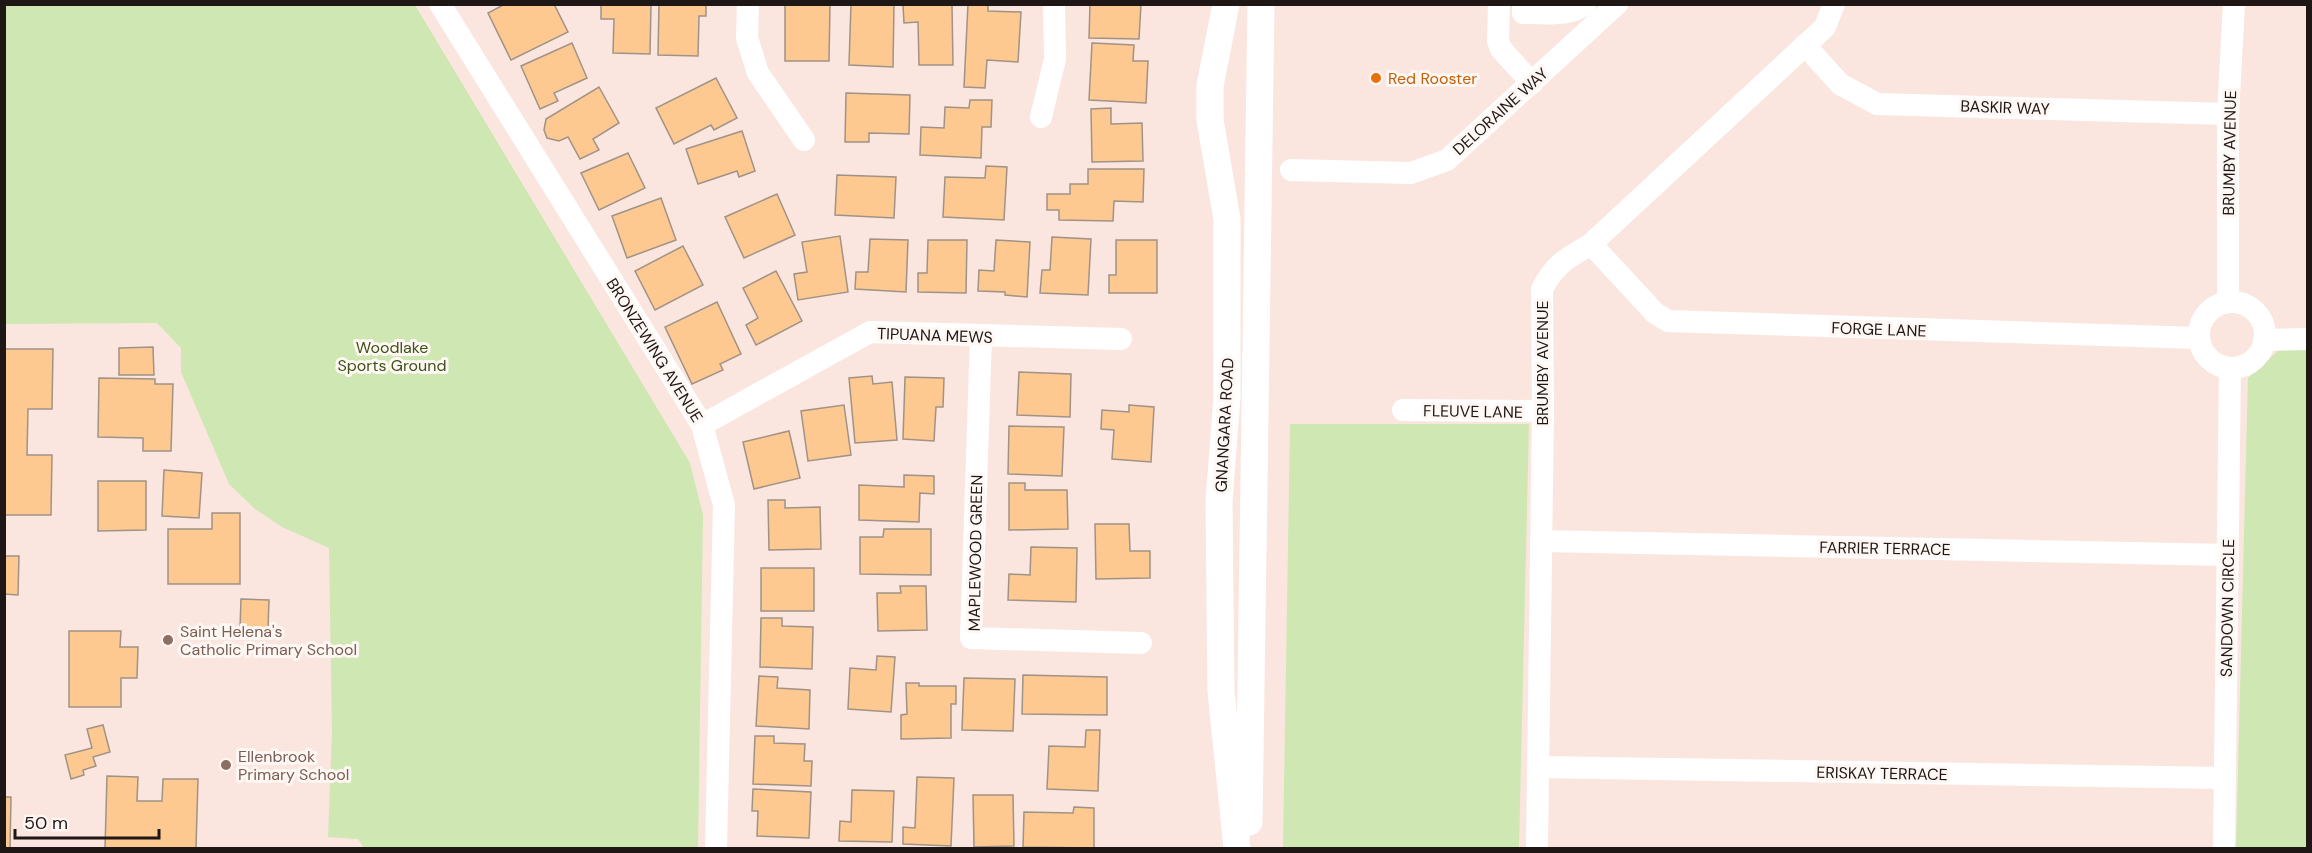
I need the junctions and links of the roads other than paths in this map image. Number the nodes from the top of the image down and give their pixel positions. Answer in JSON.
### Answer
{"nodes":[{"id":1,"x":748,"y":4,"type":"edge"},
{"id":2,"x":1054,"y":4,"type":"edge"},
{"id":3,"x":1226,"y":4,"type":"edge"},
{"id":4,"x":1262,"y":4,"type":"edge"},
{"id":5,"x":1499,"y":4,"type":"edge"},
{"id":6,"x":1523,"y":4,"type":"edge"},
{"id":7,"x":1585,"y":4,"type":"edge"},
{"id":8,"x":1617,"y":4,"type":"edge"},
{"id":9,"x":1834,"y":4,"type":"edge"},
{"id":10,"x":2234,"y":4,"type":"edge"},
{"id":11,"x":446,"y":6,"type":"edge"},
{"id":12,"x":1805,"y":45,"type":"junction"},
{"id":13,"x":1532,"y":82,"type":"junction"},
{"id":14,"x":2228,"y":114,"type":"junction"},
{"id":15,"x":1041,"y":117,"type":"dead end"},
{"id":16,"x":804,"y":140,"type":"dead end"},
{"id":17,"x":1291,"y":170,"type":"dead end"},
{"id":18,"x":1591,"y":244,"type":"junction"},
{"id":19,"x":2228,"y":302,"type":"junction"},
{"id":20,"x":981,"y":336,"type":"junction"},
{"id":21,"x":2199,"y":338,"type":"junction"},
{"id":22,"x":1120,"y":339,"type":"dead end"},
{"id":23,"x":2307,"y":339,"type":"edge"},
{"id":24,"x":2264,"y":340,"type":"junction"},
{"id":25,"x":2230,"y":368,"type":"junction"},
{"id":26,"x":1403,"y":410,"type":"dead end"},
{"id":27,"x":1543,"y":411,"type":"junction"},
{"id":28,"x":702,"y":425,"type":"junction"},
{"id":29,"x":1541,"y":541,"type":"junction"},
{"id":30,"x":2228,"y":555,"type":"junction"},
{"id":31,"x":1141,"y":643,"type":"dead end"},
{"id":32,"x":1538,"y":768,"type":"junction"},
{"id":33,"x":2225,"y":778,"type":"junction"},
{"id":34,"x":716,"y":849,"type":"edge"},
{"id":35,"x":1237,"y":849,"type":"edge"},
{"id":36,"x":1248,"y":849,"type":"edge"},
{"id":37,"x":1538,"y":849,"type":"edge"},
{"id":38,"x":2223,"y":849,"type":"edge"}],
"edges":[{"from":1,"to":16,"type":"street"},
{"from":2,"to":15,"type":"street"},
{"from":3,"to":35,"type":"main road","name":"GNANGARA ROAD"},
{"from":4,"to":36,"type":"main road","name":"GNANGARA ROAD"},
{"from":5,"to":13,"type":"street"},
{"from":6,"to":7,"type":"street"},
{"from":8,"to":13,"type":"street","name":"DELORAINE WAY"},
{"from":9,"to":12,"type":"street","name":"BRUMBY AVENUE"},
{"from":10,"to":14,"type":"street","name":"BRUMBY AVENUE"},
{"from":11,"to":28,"type":"street","name":"BRONZEWING AVENUE"},
{"from":12,"to":14,"type":"street","name":"BASKIR WAY"},
{"from":12,"to":18,"type":"street","name":"BRUMBY AVENUE"},
{"from":13,"to":17,"type":"street","name":"DELORAINE WAY"},
{"from":14,"to":19,"type":"street","name":"BRUMBY AVENUE"},
{"from":18,"to":21,"type":"street","name":"FORGE LANE"},
{"from":18,"to":27,"type":"street","name":"BRUMBY AVENUE"},
{"from":19,"to":21,"type":"street"},
{"from":19,"to":24,"type":"street"},
{"from":20,"to":22,"type":"street","name":"TIPUANA MEWS"},
{"from":20,"to":28,"type":"street","name":"TIPUANA MEWS"},
{"from":20,"to":31,"type":"street","name":"MAPLEWOOD GREEN"},
{"from":21,"to":25,"type":"street"},
{"from":23,"to":24,"type":"street"},
{"from":24,"to":25,"type":"street"},
{"from":25,"to":30,"type":"street","name":"SANDOWN CIRCLE"},
{"from":26,"to":27,"type":"street","name":"FLEUVE LANE"},
{"from":27,"to":29,"type":"street","name":"BRUMBY AVENUE"},
{"from":28,"to":34,"type":"street","name":"BRONZEWING AVENUE"},
{"from":29,"to":30,"type":"street","name":"FARRIER TERRACE"},
{"from":29,"to":32,"type":"street","name":"BRUMBY AVENUE"},
{"from":30,"to":33,"type":"street","name":"SANDOWN CIRCLE"},
{"from":32,"to":33,"type":"street","name":"ERISKAY TERRACE"},
{"from":32,"to":37,"type":"street","name":"BRUMBY AVENUE"},
{"from":33,"to":38,"type":"street","name":"SANDOWN CIRCLE"}]}
